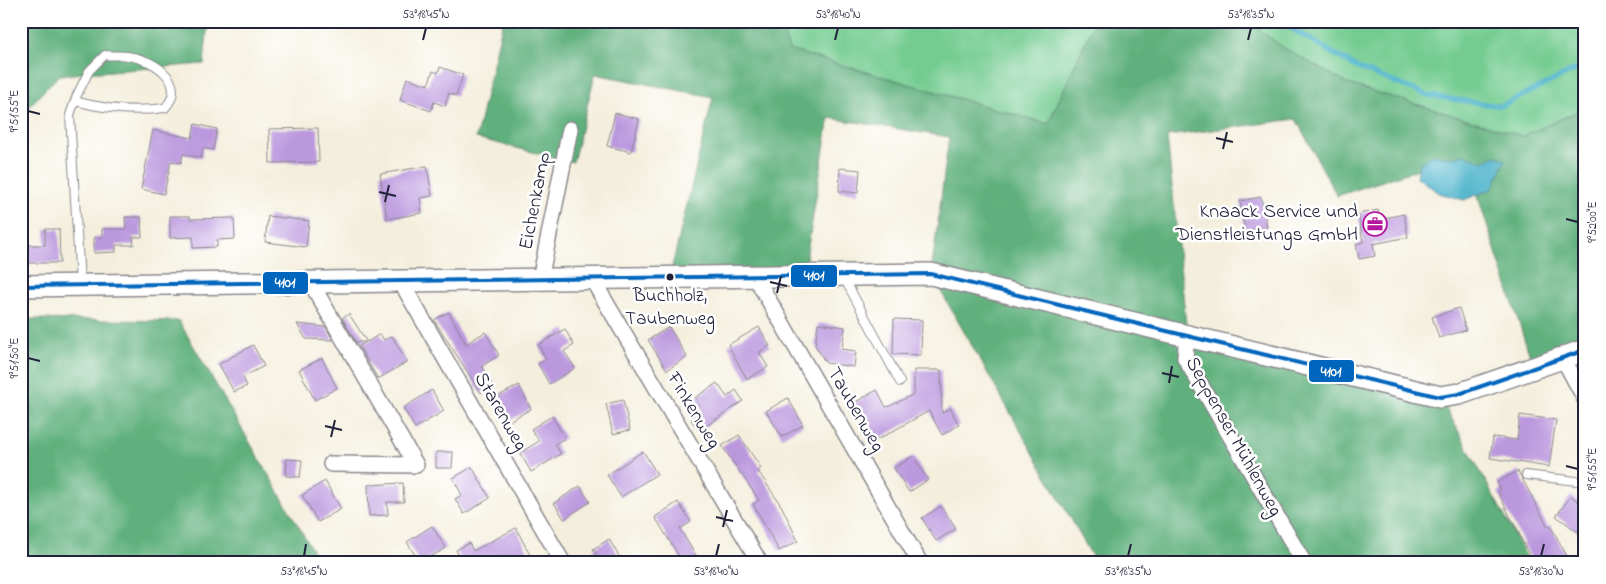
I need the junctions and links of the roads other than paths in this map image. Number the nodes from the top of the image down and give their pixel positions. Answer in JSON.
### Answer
{"nodes":[{"id":1,"x":75,"y":101,"type":"junction"},
{"id":2,"x":570,"y":129,"type":"dead end"},
{"id":3,"x":844,"y":276,"type":"junction"},
{"id":4,"x":756,"y":278,"type":"junction"},
{"id":5,"x":540,"y":280,"type":"junction"},
{"id":6,"x":592,"y":280,"type":"junction"},
{"id":7,"x":401,"y":282,"type":"junction"},
{"id":8,"x":312,"y":283,"type":"junction"},
{"id":9,"x":21,"y":286,"type":"edge"},
{"id":10,"x":80,"y":286,"type":"junction"},
{"id":11,"x":1187,"y":334,"type":"junction"},
{"id":12,"x":1585,"y":350,"type":"edge"},
{"id":13,"x":1563,"y":358,"type":"junction"},
{"id":14,"x":900,"y":382,"type":"dead end"},
{"id":15,"x":1585,"y":399,"type":"edge"},
{"id":16,"x":331,"y":464,"type":"dead end"},
{"id":17,"x":1526,"y":475,"type":"dead end"},
{"id":18,"x":1585,"y":482,"type":"edge"},
{"id":19,"x":563,"y":563,"type":"edge"},
{"id":20,"x":760,"y":563,"type":"edge"},
{"id":21,"x":920,"y":563,"type":"edge"},
{"id":22,"x":1304,"y":563,"type":"edge"}],
"edges":[{"from":1,"to":1,"type":"lane"},
{"from":1,"to":10,"type":"lane"},
{"from":2,"to":5,"type":"street","name":"Eichenkamp"},
{"from":3,"to":4,"type":"street","name":"Seppenser Mühlenweg"},
{"from":3,"to":11,"type":"street","name":"Seppenser Mühlenweg"},
{"from":3,"to":14,"type":"lane"},
{"from":4,"to":6,"type":"street","name":"Seppenser Mühlenweg"},
{"from":4,"to":21,"type":"street","name":"Taubenweg"},
{"from":5,"to":6,"type":"street","name":"Seppenser Mühlenweg"},
{"from":5,"to":7,"type":"street","name":"Seppenser Mühlenweg"},
{"from":6,"to":20,"type":"street","name":"Finkenweg"},
{"from":7,"to":8,"type":"street","name":"Seppenser Mühlenweg"},
{"from":7,"to":19,"type":"street","name":"Starenweg"},
{"from":8,"to":10,"type":"street","name":"Seppenser Mühlenweg"},
{"from":8,"to":16,"type":"street"},
{"from":9,"to":10,"type":"street","name":"Seppenser Mühlenweg"},
{"from":11,"to":13,"type":"street","name":"Seppenser Mühlenweg"},
{"from":11,"to":22,"type":"street","name":"Seppenser Mühlenweg"},
{"from":12,"to":13,"type":"street","name":"Seppenser Mühlenweg"},
{"from":13,"to":15,"type":"street"},
{"from":17,"to":18,"type":"lane"}]}
